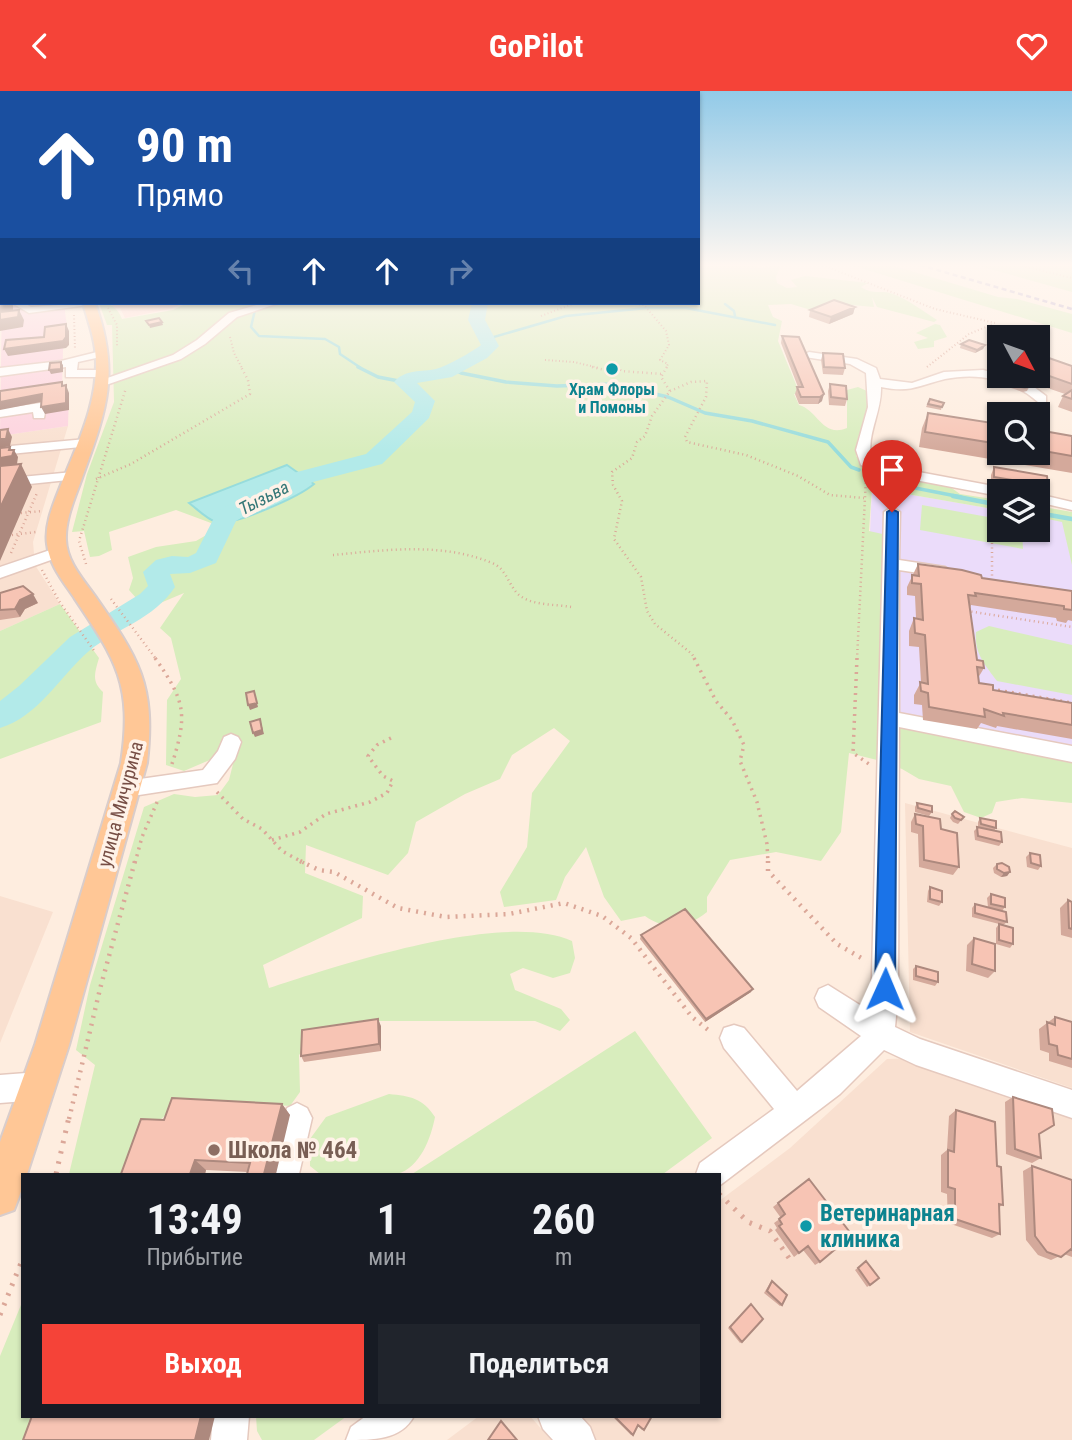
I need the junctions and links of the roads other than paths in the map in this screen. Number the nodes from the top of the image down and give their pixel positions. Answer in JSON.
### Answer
{"nodes":[{"id":1,"x":98,"y":328,"type":"edge"},
{"id":2,"x":217,"y":328,"type":"edge"},
{"id":3,"x":102,"y":354,"type":"junction"},
{"id":4,"x":809,"y":355,"type":"edge"},
{"id":5,"x":73,"y":360,"type":"junction"},
{"id":6,"x":0,"y":372,"type":"edge"},
{"id":7,"x":71,"y":374,"type":"junction"},
{"id":8,"x":102,"y":378,"type":"junction"},
{"id":9,"x":874,"y":382,"type":"junction"},
{"id":10,"x":0,"y":383,"type":"edge"},
{"id":11,"x":1042,"y":399,"type":"dead end"},
{"id":12,"x":0,"y":412,"type":"edge"},
{"id":13,"x":39,"y":415,"type":"edge"},
{"id":14,"x":86,"y":443,"type":"junction"},
{"id":15,"x":0,"y":451,"type":"edge"},
{"id":16,"x":73,"y":476,"type":"junction"},
{"id":17,"x":0,"y":483,"type":"edge"},
{"id":18,"x":987,"y":489,"type":"edge"},
{"id":19,"x":1050,"y":501,"type":"edge"},
{"id":20,"x":1072,"y":506,"type":"edge"},
{"id":21,"x":892,"y":512,"type":"dead end"},
{"id":22,"x":59,"y":552,"type":"junction"},
{"id":23,"x":891,"y":564,"type":"junction"},
{"id":24,"x":0,"y":573,"type":"edge"},
{"id":25,"x":992,"y":579,"type":"edge"},
{"id":26,"x":889,"y":718,"type":"junction"},
{"id":27,"x":231,"y":742,"type":"dead end"},
{"id":28,"x":1072,"y":754,"type":"edge"},
{"id":29,"x":126,"y":789,"type":"junction"},
{"id":30,"x":828,"y":998,"type":"dead end"},
{"id":31,"x":880,"y":1033,"type":"junction"},
{"id":32,"x":734,"y":1038,"type":"road end"},
{"id":33,"x":39,"y":1086,"type":"junction"},
{"id":34,"x":0,"y":1089,"type":"edge"},
{"id":35,"x":1072,"y":1104,"type":"edge"},
{"id":36,"x":794,"y":1110,"type":"junction"},
{"id":37,"x":297,"y":1118,"type":"dead end"},
{"id":38,"x":284,"y":1173,"type":"edge"},
{"id":39,"x":712,"y":1173,"type":"edge"},
{"id":40,"x":0,"y":1196,"type":"edge"},
{"id":41,"x":231,"y":1418,"type":"edge"},
{"id":42,"x":393,"y":1418,"type":"edge"},
{"id":43,"x":558,"y":1418,"type":"edge"},
{"id":44,"x":229,"y":1440,"type":"edge"},
{"id":45,"x":364,"y":1440,"type":"edge"},
{"id":46,"x":577,"y":1440,"type":"edge"}],
"edges":[{"from":1,"to":3,"type":"main road","name":"улица Мичурина"},
{"from":2,"to":8,"type":"street"},
{"from":3,"to":5,"type":"street"},
{"from":3,"to":8,"type":"main road","name":"улица Мичурина"},
{"from":4,"to":9,"type":"street"},
{"from":5,"to":6,"type":"street"},
{"from":5,"to":7,"type":"street"},
{"from":7,"to":8,"type":"street"},
{"from":7,"to":10,"type":"street"},
{"from":8,"to":14,"type":"main road","name":"улица Мичурина"},
{"from":9,"to":11,"type":"street"},
{"from":9,"to":18,"type":"street"},
{"from":12,"to":13,"type":"street"},
{"from":14,"to":15,"type":"street"},
{"from":14,"to":16,"type":"main road","name":"улица Мичурина"},
{"from":16,"to":17,"type":"street"},
{"from":16,"to":22,"type":"main road","name":"улица Мичурина"},
{"from":19,"to":20,"type":"street"},
{"from":21,"to":23,"type":"street"},
{"from":22,"to":24,"type":"street"},
{"from":22,"to":29,"type":"main road","name":"улица Мичурина"},
{"from":23,"to":25,"type":"street"},
{"from":23,"to":26,"type":"street"},
{"from":26,"to":28,"type":"street"},
{"from":26,"to":31,"type":"street"},
{"from":27,"to":29,"type":"street"},
{"from":29,"to":33,"type":"main road","name":"улица Мичурина"},
{"from":30,"to":31,"type":"street"},
{"from":31,"to":35,"type":"street"},
{"from":31,"to":36,"type":"street"},
{"from":32,"to":36,"type":"street"},
{"from":33,"to":34,"type":"street"},
{"from":33,"to":40,"type":"main road","name":"улица Мичурина"},
{"from":36,"to":39,"type":"street"},
{"from":37,"to":38,"type":"street"},
{"from":41,"to":44,"type":"street"},
{"from":42,"to":45,"type":"street"},
{"from":43,"to":46,"type":"street"}]}
